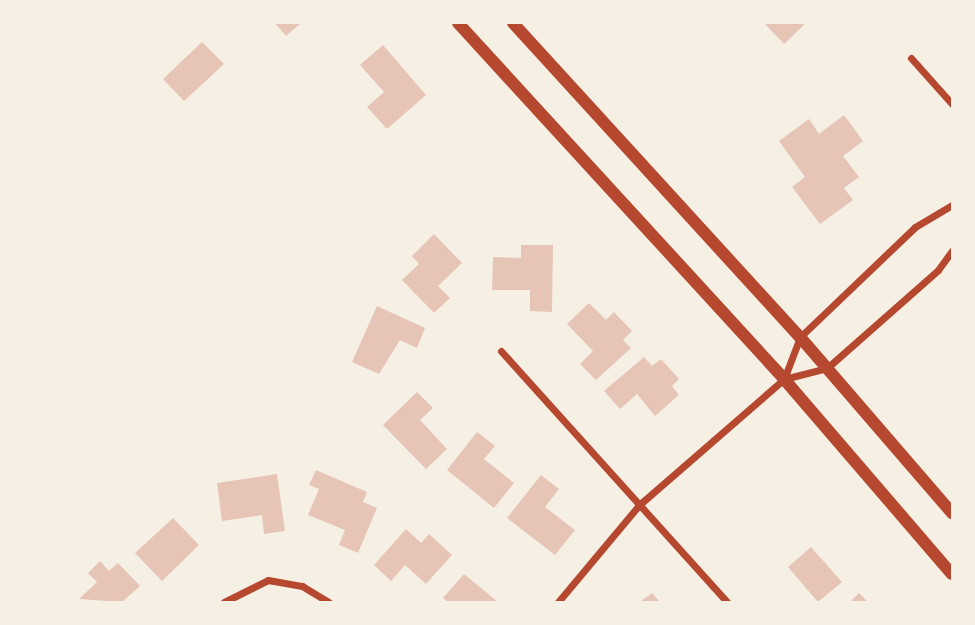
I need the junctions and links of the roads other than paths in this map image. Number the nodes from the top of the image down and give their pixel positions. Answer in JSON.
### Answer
{"nodes":[{"id":1,"x":458,"y":23,"type":"edge"},
{"id":2,"x":513,"y":23,"type":"edge"},
{"id":3,"x":911,"y":58,"type":"dead end"},
{"id":4,"x":952,"y":104,"type":"edge"},
{"id":5,"x":952,"y":205,"type":"edge"},
{"id":6,"x":952,"y":251,"type":"edge"},
{"id":7,"x":800,"y":337,"type":"junction"},
{"id":8,"x":501,"y":351,"type":"dead end"},
{"id":9,"x":827,"y":368,"type":"junction"},
{"id":10,"x":784,"y":379,"type":"junction"},
{"id":11,"x":639,"y":505,"type":"junction"},
{"id":12,"x":952,"y":513,"type":"edge"},
{"id":13,"x":952,"y":574,"type":"edge"},
{"id":14,"x":224,"y":602,"type":"edge"},
{"id":15,"x":329,"y":602,"type":"edge"},
{"id":16,"x":558,"y":602,"type":"edge"},
{"id":17,"x":727,"y":602,"type":"edge"}],
"edges":[{"from":1,"to":10,"type":"street"},
{"from":2,"to":7,"type":"street"},
{"from":3,"to":4,"type":"street"},
{"from":5,"to":7,"type":"street"},
{"from":6,"to":9,"type":"street"},
{"from":7,"to":9,"type":"street"},
{"from":7,"to":10,"type":"street"},
{"from":8,"to":11,"type":"street"},
{"from":9,"to":10,"type":"street"},
{"from":9,"to":12,"type":"street"},
{"from":10,"to":11,"type":"street"},
{"from":10,"to":13,"type":"street"},
{"from":11,"to":16,"type":"street"},
{"from":11,"to":17,"type":"street"},
{"from":14,"to":15,"type":"street"}]}
